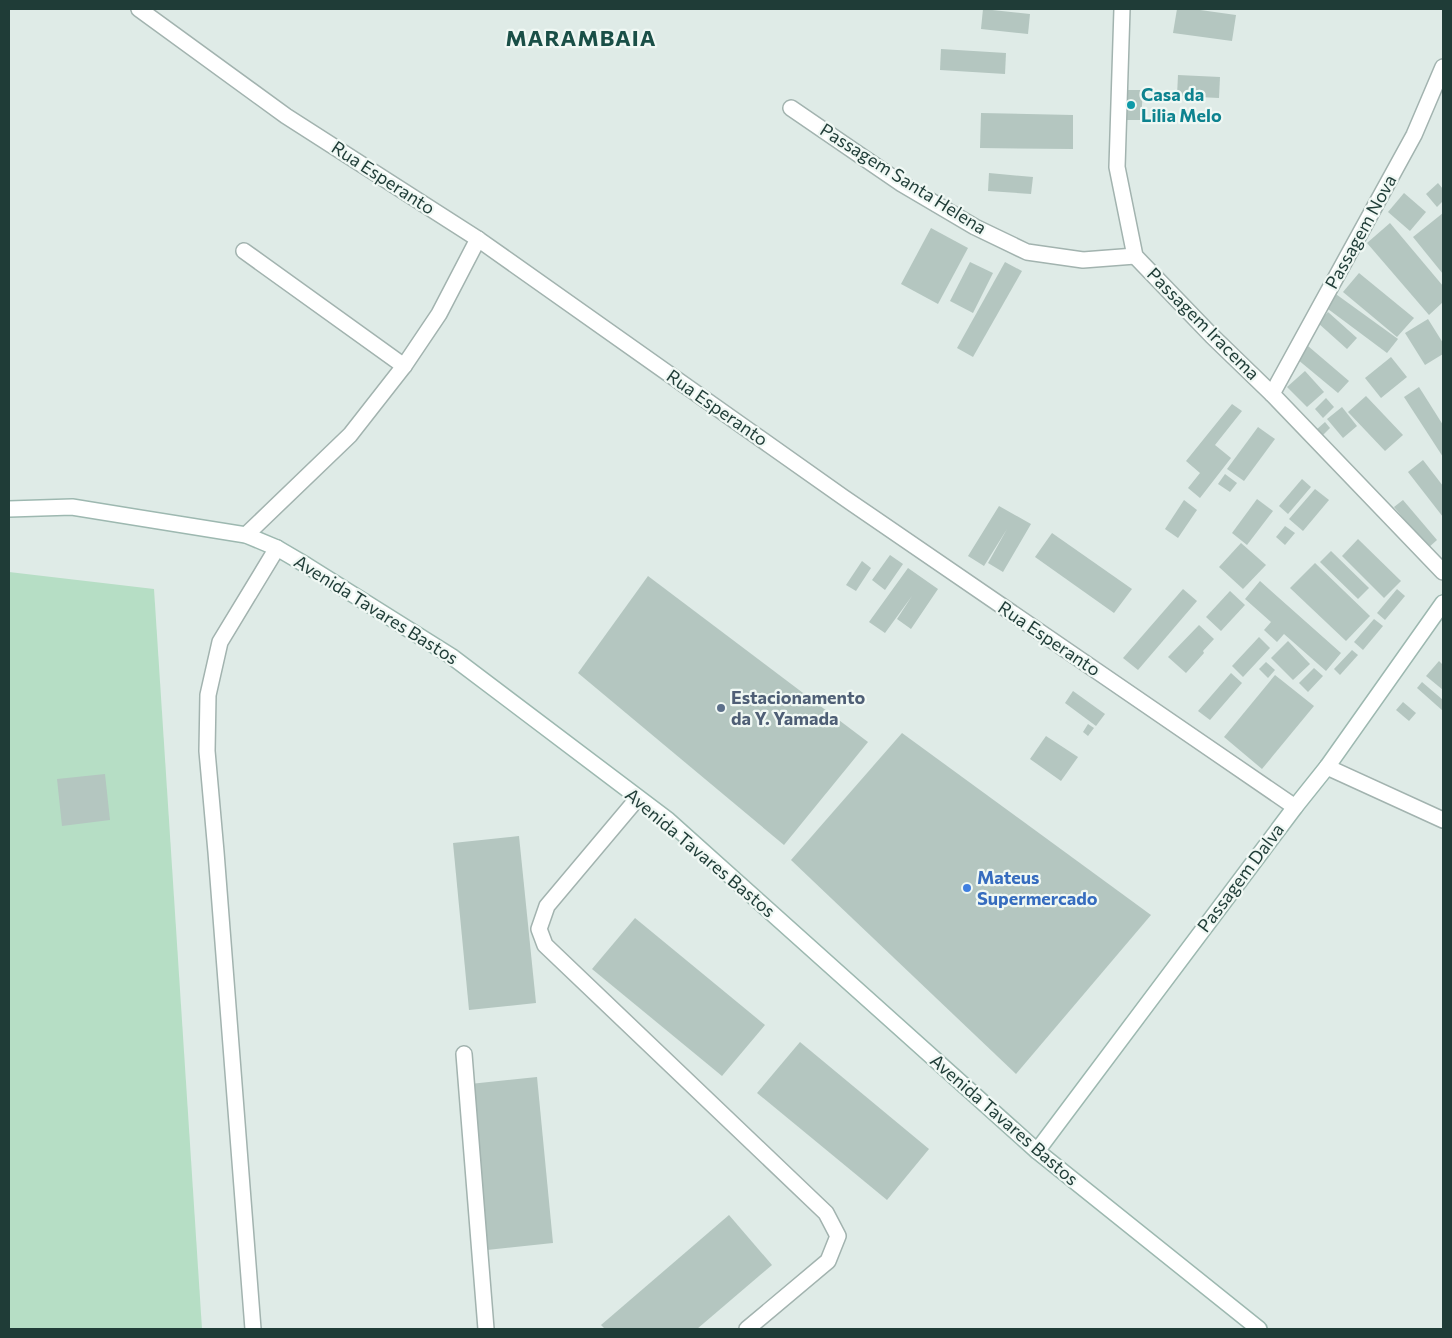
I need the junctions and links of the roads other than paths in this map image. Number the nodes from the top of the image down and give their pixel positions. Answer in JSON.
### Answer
{"nodes":[{"id":1,"x":139,"y":9,"type":"edge"},
{"id":2,"x":1122,"y":9,"type":"edge"},
{"id":3,"x":1443,"y":67,"type":"edge"},
{"id":4,"x":791,"y":108,"type":"dead end"},
{"id":5,"x":478,"y":239,"type":"junction"},
{"id":6,"x":244,"y":252,"type":"dead end"},
{"id":7,"x":1136,"y":256,"type":"junction"},
{"id":8,"x":404,"y":366,"type":"junction"},
{"id":9,"x":1272,"y":394,"type":"junction"},
{"id":10,"x":9,"y":509,"type":"edge"},
{"id":11,"x":246,"y":535,"type":"junction"},
{"id":12,"x":277,"y":548,"type":"junction"},
{"id":13,"x":1443,"y":572,"type":"edge"},
{"id":14,"x":1443,"y":603,"type":"edge"},
{"id":15,"x":1326,"y":768,"type":"junction"},
{"id":16,"x":637,"y":798,"type":"junction"},
{"id":17,"x":1295,"y":807,"type":"junction"},
{"id":18,"x":1443,"y":820,"type":"edge"},
{"id":19,"x":464,"y":1054,"type":"dead end"},
{"id":20,"x":1037,"y":1151,"type":"junction"},
{"id":21,"x":254,"y":1329,"type":"edge"},
{"id":22,"x":486,"y":1329,"type":"edge"},
{"id":23,"x":747,"y":1329,"type":"edge"},
{"id":24,"x":1259,"y":1329,"type":"edge"}],
"edges":[{"from":1,"to":5,"type":"street","name":"Rua Esperanto"},
{"from":2,"to":7,"type":"street","name":"Passagem Iracema"},
{"from":3,"to":9,"type":"street","name":"Passagem Nova"},
{"from":4,"to":7,"type":"street","name":"Passagem Santa Helena"},
{"from":5,"to":8,"type":"street"},
{"from":5,"to":17,"type":"street","name":"Rua Esperanto"},
{"from":6,"to":8,"type":"street"},
{"from":7,"to":9,"type":"street","name":"Passagem Iracema"},
{"from":8,"to":11,"type":"street"},
{"from":9,"to":13,"type":"street","name":"Passagem Iracema"},
{"from":10,"to":11,"type":"street","name":"Avenida Tavares Bastos"},
{"from":11,"to":12,"type":"street","name":"Avenida Tavares Bastos"},
{"from":12,"to":16,"type":"street","name":"Avenida Tavares Bastos"},
{"from":12,"to":21,"type":"street"},
{"from":14,"to":15,"type":"street","name":"Passagem Dalva"},
{"from":15,"to":17,"type":"street","name":"Passagem Dalva"},
{"from":15,"to":18,"type":"street"},
{"from":16,"to":20,"type":"street","name":"Avenida Tavares Bastos"},
{"from":16,"to":23,"type":"street"},
{"from":17,"to":20,"type":"street","name":"Passagem Dalva"},
{"from":19,"to":22,"type":"street"},
{"from":20,"to":24,"type":"street","name":"Avenida Tavares Bastos"}]}
